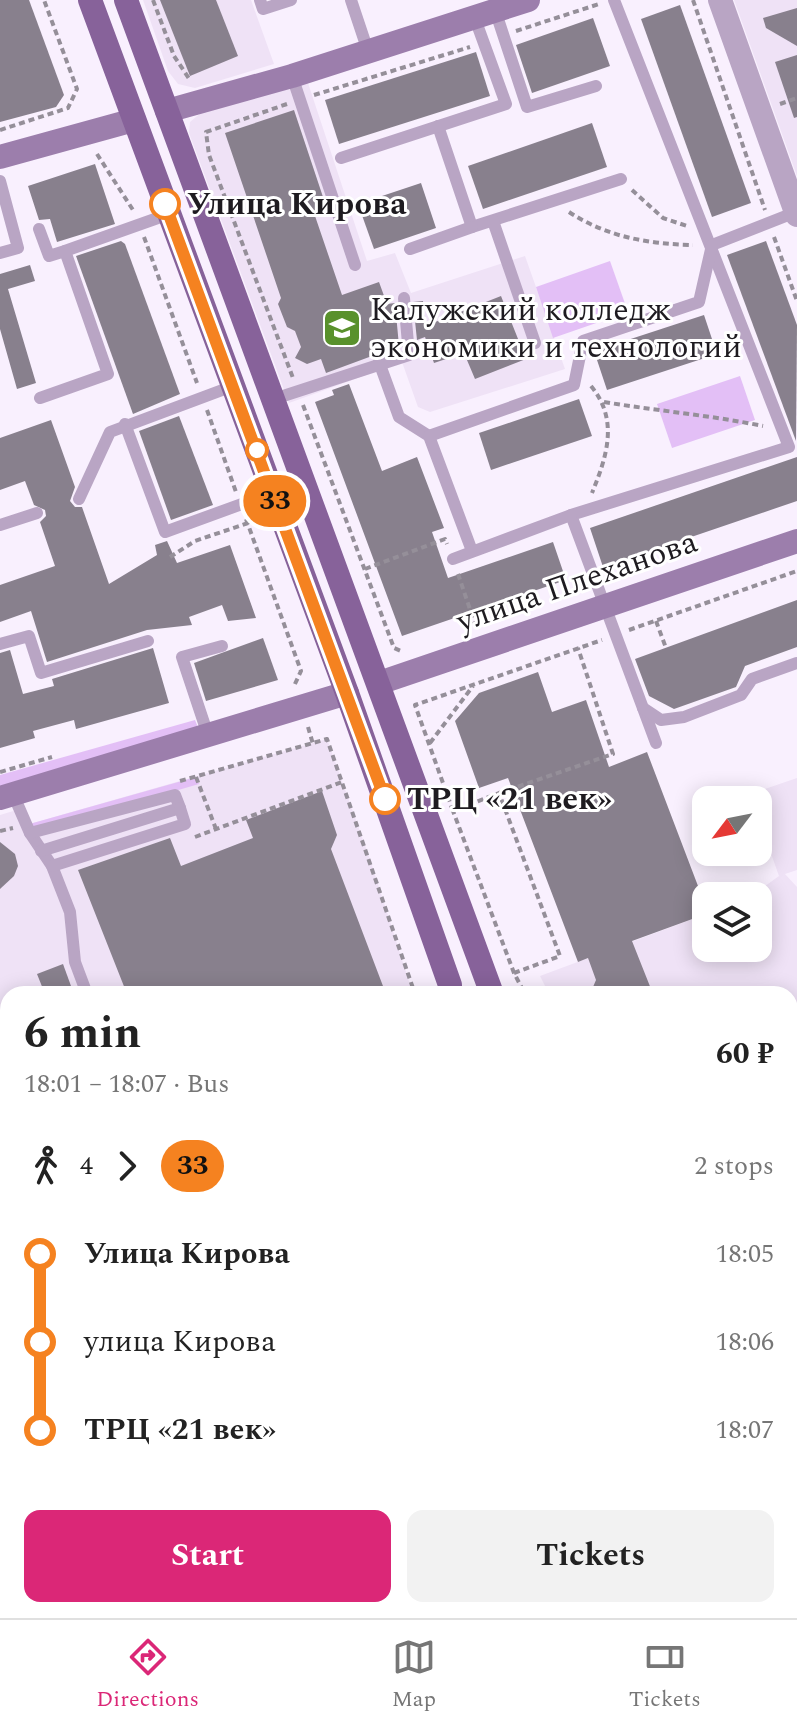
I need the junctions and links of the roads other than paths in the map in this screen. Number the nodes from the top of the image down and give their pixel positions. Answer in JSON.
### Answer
{"nodes":[{"id":1,"x":90,"y":0,"type":"edge"},
{"id":2,"x":126,"y":0,"type":"edge"},
{"id":3,"x":260,"y":0,"type":"edge"},
{"id":4,"x":291,"y":0,"type":"edge"},
{"id":5,"x":351,"y":0,"type":"edge"},
{"id":6,"x":528,"y":0,"type":"edge"},
{"id":7,"x":614,"y":0,"type":"edge"},
{"id":8,"x":720,"y":0,"type":"edge"},
{"id":9,"x":484,"y":13,"type":"junction"},
{"id":10,"x":368,"y":51,"type":"junction"},
{"id":11,"x":292,"y":76,"type":"junction"},
{"id":12,"x":596,"y":86,"type":"dead end"},
{"id":13,"x":167,"y":111,"type":"junction"},
{"id":14,"x":134,"y":120,"type":"junction"},
{"id":15,"x":438,"y":126,"type":"junction"},
{"id":16,"x":0,"y":157,"type":"edge"},
{"id":17,"x":341,"y":158,"type":"dead end"},
{"id":18,"x":621,"y":179,"type":"road end"},
{"id":19,"x":0,"y":181,"type":"edge"},
{"id":20,"x":793,"y":193,"type":"edge"},
{"id":21,"x":169,"y":214,"type":"junction"},
{"id":22,"x":493,"y":221,"type":"junction"},
{"id":23,"x":472,"y":227,"type":"junction"},
{"id":24,"x":39,"y":229,"type":"dead end"},
{"id":25,"x":712,"y":245,"type":"junction"},
{"id":26,"x":410,"y":249,"type":"dead end"},
{"id":27,"x":65,"y":251,"type":"junction"},
{"id":28,"x":0,"y":253,"type":"edge"},
{"id":29,"x":355,"y":265,"type":"dead end"},
{"id":30,"x":404,"y":298,"type":"dead end"},
{"id":31,"x":535,"y":343,"type":"dead end"},
{"id":32,"x":379,"y":362,"type":"junction"},
{"id":33,"x":233,"y":386,"type":"junction"},
{"id":34,"x":40,"y":398,"type":"dead end"},
{"id":35,"x":274,"y":399,"type":"junction"},
{"id":36,"x":125,"y":424,"type":"junction"},
{"id":37,"x":429,"y":436,"type":"junction"},
{"id":38,"x":272,"y":493,"type":"junction"},
{"id":39,"x":79,"y":499,"type":"dead end"},
{"id":40,"x":37,"y":513,"type":"dead end"},
{"id":41,"x":571,"y":515,"type":"junction"},
{"id":42,"x":0,"y":525,"type":"edge"},
{"id":43,"x":797,"y":541,"type":"edge"},
{"id":44,"x":472,"y":551,"type":"junction"},
{"id":45,"x":453,"y":559,"type":"road end"},
{"id":46,"x":603,"y":606,"type":"junction"},
{"id":47,"x":148,"y":641,"type":"dead end"},
{"id":48,"x":0,"y":644,"type":"edge"},
{"id":49,"x":222,"y":646,"type":"dead end"},
{"id":50,"x":797,"y":663,"type":"edge"},
{"id":51,"x":379,"y":683,"type":"junction"},
{"id":52,"x":347,"y":693,"type":"junction"},
{"id":53,"x":642,"y":707,"type":"junction"},
{"id":54,"x":208,"y":735,"type":"junction"},
{"id":55,"x":656,"y":743,"type":"dead end"},
{"id":56,"x":7,"y":796,"type":"edge"},
{"id":57,"x":180,"y":808,"type":"junction"},
{"id":58,"x":30,"y":833,"type":"junction"},
{"id":59,"x":41,"y":851,"type":"junction"},
{"id":60,"x":52,"y":866,"type":"junction"},
{"id":61,"x":84,"y":986,"type":"edge"},
{"id":62,"x":450,"y":986,"type":"edge"},
{"id":63,"x":489,"y":986,"type":"edge"}],
"edges":[{"from":1,"to":14,"type":"main road"},
{"from":2,"to":13,"type":"main road"},
{"from":3,"to":4,"type":"lane"},
{"from":5,"to":10,"type":"lane"},
{"from":6,"to":9,"type":"street"},
{"from":7,"to":25,"type":"lane"},
{"from":8,"to":20,"type":"street"},
{"from":9,"to":10,"type":"street"},
{"from":9,"to":12,"type":"lane"},
{"from":9,"to":15,"type":"lane"},
{"from":10,"to":11,"type":"street"},
{"from":11,"to":13,"type":"street"},
{"from":11,"to":29,"type":"lane"},
{"from":13,"to":14,"type":"main road"},
{"from":13,"to":35,"type":"main road"},
{"from":14,"to":16,"type":"street"},
{"from":14,"to":21,"type":"main road"},
{"from":15,"to":17,"type":"lane"},
{"from":15,"to":23,"type":"lane"},
{"from":18,"to":22,"type":"lane"},
{"from":19,"to":28,"type":"lane"},
{"from":20,"to":25,"type":"lane"},
{"from":21,"to":27,"type":"lane"},
{"from":21,"to":33,"type":"main road"},
{"from":22,"to":23,"type":"lane"},
{"from":22,"to":31,"type":"lane"},
{"from":23,"to":26,"type":"lane"},
{"from":24,"to":27,"type":"lane"},
{"from":25,"to":37,"type":"lane"},
{"from":25,"to":41,"type":"lane"},
{"from":27,"to":34,"type":"lane"},
{"from":30,"to":32,"type":"lane"},
{"from":32,"to":35,"type":"lane"},
{"from":32,"to":37,"type":"lane"},
{"from":33,"to":36,"type":"lane"},
{"from":33,"to":38,"type":"main road"},
{"from":35,"to":51,"type":"main road"},
{"from":36,"to":38,"type":"lane"},
{"from":36,"to":39,"type":"lane"},
{"from":37,"to":44,"type":"lane"},
{"from":38,"to":52,"type":"main road"},
{"from":40,"to":42,"type":"lane"},
{"from":41,"to":44,"type":"lane"},
{"from":41,"to":46,"type":"lane"},
{"from":43,"to":46,"type":"street","name":"улица Плеханова"},
{"from":44,"to":45,"type":"lane"},
{"from":46,"to":51,"type":"street","name":"улица Плеханова"},
{"from":46,"to":53,"type":"lane"},
{"from":47,"to":48,"type":"lane"},
{"from":49,"to":54,"type":"lane"},
{"from":50,"to":53,"type":"lane"},
{"from":51,"to":52,"type":"main road"},
{"from":51,"to":63,"type":"main road"},
{"from":52,"to":54,"type":"street"},
{"from":52,"to":62,"type":"main road"},
{"from":53,"to":55,"type":"lane"},
{"from":54,"to":56,"type":"street"},
{"from":56,"to":58,"type":"lane"},
{"from":57,"to":58,"type":"lane"},
{"from":57,"to":59,"type":"lane"},
{"from":57,"to":60,"type":"lane"},
{"from":58,"to":59,"type":"lane"},
{"from":59,"to":60,"type":"lane"},
{"from":60,"to":61,"type":"lane"}]}
